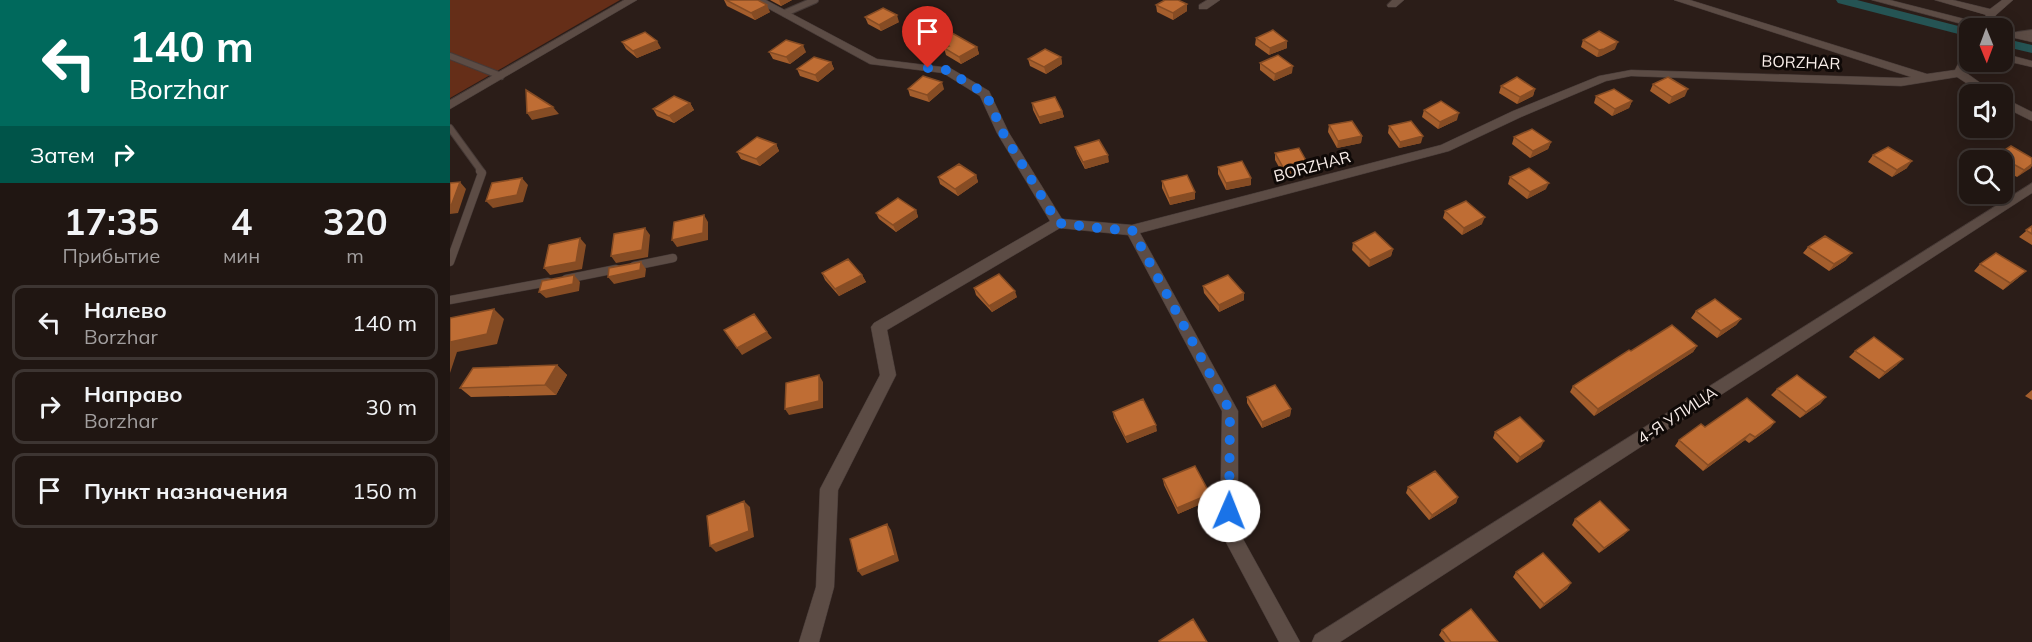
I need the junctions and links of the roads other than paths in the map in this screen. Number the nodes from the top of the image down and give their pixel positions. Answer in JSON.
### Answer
{"nodes":[{"id":1,"x":632,"y":0,"type":"edge"},
{"id":2,"x":758,"y":0,"type":"edge"},
{"id":3,"x":815,"y":0,"type":"edge"},
{"id":4,"x":1215,"y":0,"type":"edge"},
{"id":5,"x":1678,"y":0,"type":"edge"},
{"id":6,"x":1877,"y":0,"type":"edge"},
{"id":7,"x":1940,"y":0,"type":"edge"},
{"id":8,"x":2008,"y":0,"type":"edge"},
{"id":9,"x":1203,"y":7,"type":"dead end"},
{"id":10,"x":785,"y":13,"type":"junction"},
{"id":11,"x":1992,"y":13,"type":"junction"},
{"id":12,"x":1990,"y":18,"type":"edge"},
{"id":13,"x":1959,"y":21,"type":"edge"},
{"id":14,"x":2032,"y":33,"type":"edge"},
{"id":15,"x":2013,"y":34,"type":"edge"},
{"id":16,"x":2018,"y":35,"type":"junction"},
{"id":17,"x":2032,"y":39,"type":"edge"},
{"id":18,"x":450,"y":56,"type":"edge"},
{"id":19,"x":2013,"y":59,"type":"edge"},
{"id":20,"x":2032,"y":64,"type":"edge"},
{"id":21,"x":1959,"y":73,"type":"joint"},
{"id":22,"x":501,"y":76,"type":"junction"},
{"id":23,"x":1929,"y":79,"type":"junction"},
{"id":24,"x":1975,"y":84,"type":"edge"},
{"id":25,"x":450,"y":105,"type":"edge"},
{"id":26,"x":2013,"y":107,"type":"edge"},
{"id":27,"x":2032,"y":117,"type":"edge"},
{"id":28,"x":450,"y":128,"type":"edge"},
{"id":29,"x":2032,"y":187,"type":"edge"},
{"id":30,"x":1058,"y":223,"type":"junction"},
{"id":31,"x":1132,"y":230,"type":"junction"},
{"id":32,"x":673,"y":258,"type":"dead end"},
{"id":33,"x":450,"y":262,"type":"edge"},
{"id":34,"x":450,"y":300,"type":"edge"},
{"id":35,"x":809,"y":642,"type":"edge"},
{"id":36,"x":1290,"y":642,"type":"edge"},
{"id":37,"x":1322,"y":642,"type":"edge"}],
"edges":[{"from":1,"to":22,"type":"street"},
{"from":2,"to":10,"type":"street"},
{"from":3,"to":10,"type":"lane"},
{"from":4,"to":9,"type":"street"},
{"from":5,"to":23,"type":"street"},
{"from":6,"to":13,"type":"street"},
{"from":7,"to":11,"type":"street"},
{"from":8,"to":11,"type":"street"},
{"from":10,"to":30,"type":"street"},
{"from":11,"to":12,"type":"street"},
{"from":14,"to":16,"type":"lane"},
{"from":15,"to":16,"type":"street"},
{"from":16,"to":17,"type":"street"},
{"from":18,"to":22,"type":"lane"},
{"from":19,"to":20,"type":"street"},
{"from":21,"to":23,"type":"street","name":"BORZHAR"},
{"from":21,"to":24,"type":"street"},
{"from":22,"to":25,"type":"street"},
{"from":23,"to":31,"type":"street","name":"BORZHAR"},
{"from":26,"to":27,"type":"street"},
{"from":28,"to":33,"type":"lane"},
{"from":29,"to":37,"type":"street","name":"4-Я УЛИЦА"},
{"from":30,"to":31,"type":"street","name":"BORZHAR"},
{"from":30,"to":35,"type":"street"},
{"from":31,"to":36,"type":"street"},
{"from":32,"to":34,"type":"lane"}]}
